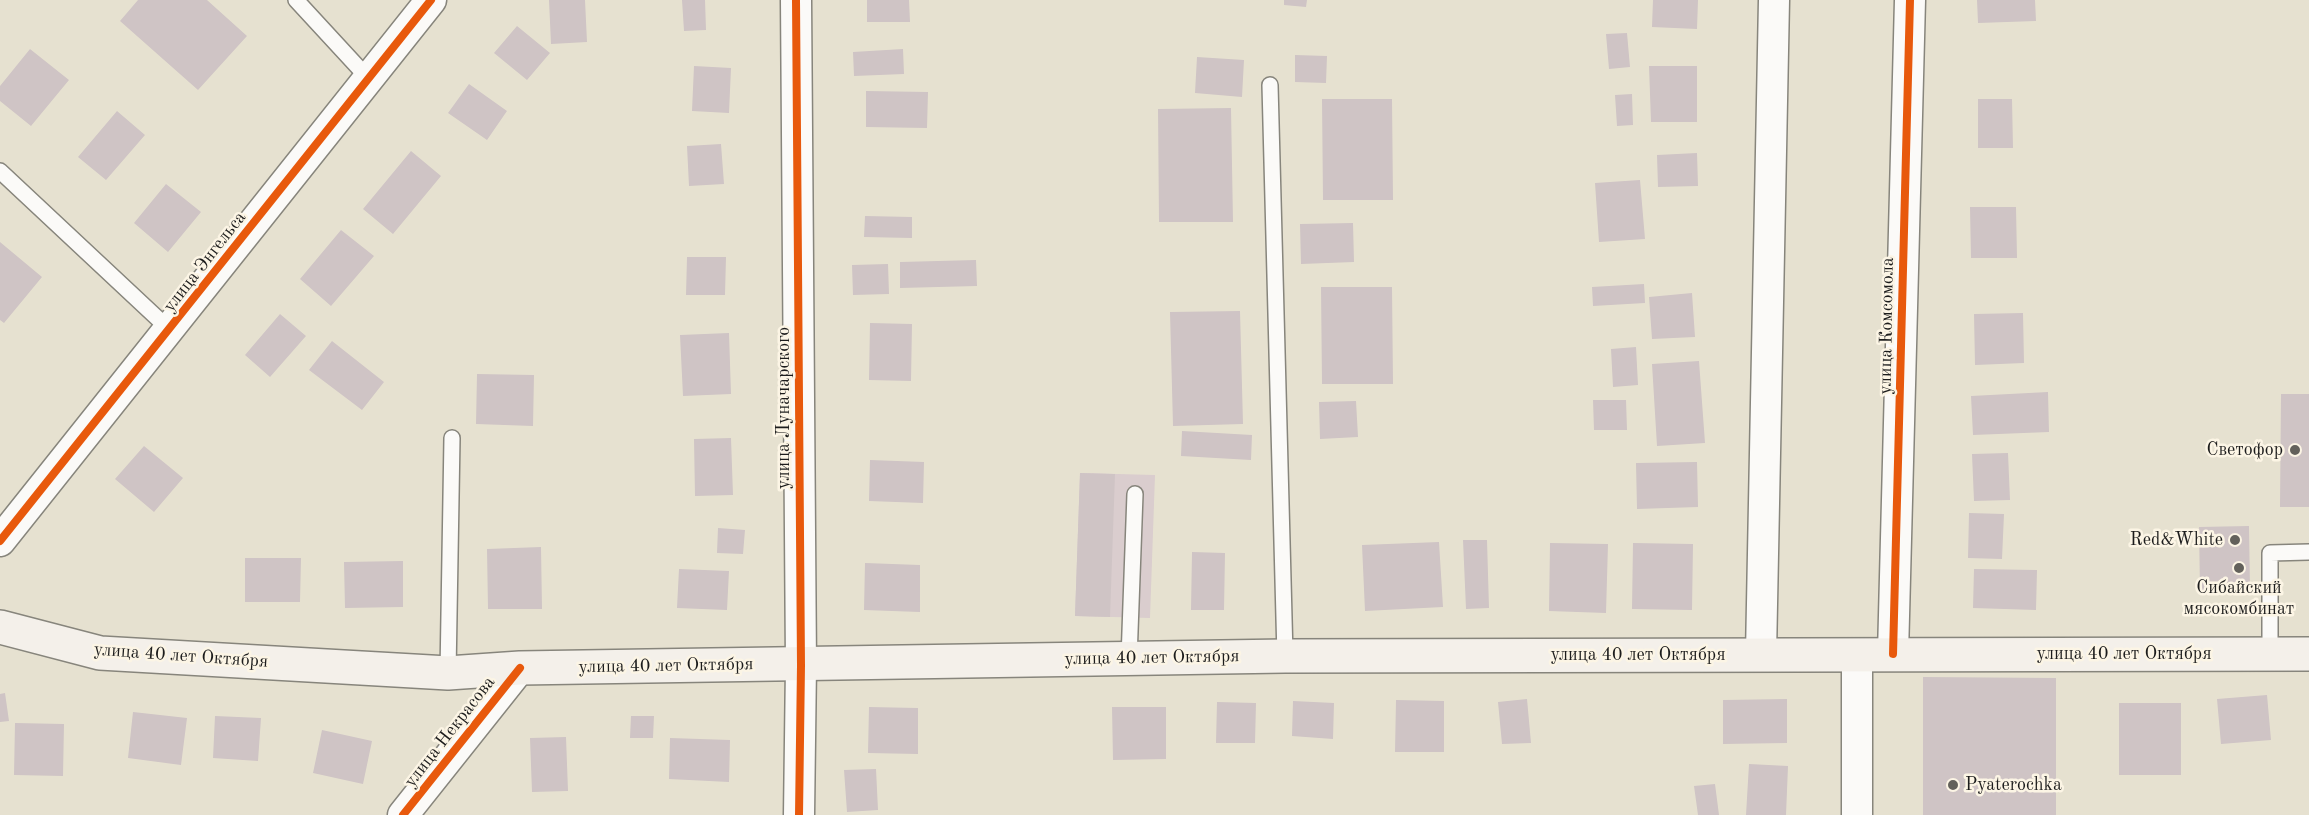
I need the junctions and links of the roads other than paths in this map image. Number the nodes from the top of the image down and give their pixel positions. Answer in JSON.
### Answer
{"nodes":[{"id":1,"x":296,"y":0,"type":"edge"},
{"id":2,"x":431,"y":0,"type":"edge"},
{"id":3,"x":796,"y":0,"type":"edge"},
{"id":4,"x":1774,"y":0,"type":"edge"},
{"id":5,"x":1910,"y":0,"type":"edge"},
{"id":6,"x":368,"y":78,"type":"junction"},
{"id":7,"x":1270,"y":85,"type":"dead end"},
{"id":8,"x":0,"y":171,"type":"edge"},
{"id":9,"x":170,"y":330,"type":"junction"},
{"id":10,"x":452,"y":438,"type":"dead end"},
{"id":11,"x":1135,"y":494,"type":"dead end"},
{"id":12,"x":0,"y":541,"type":"edge"},
{"id":13,"x":2309,"y":552,"type":"edge"},
{"id":14,"x":0,"y":627,"type":"edge"},
{"id":15,"x":1761,"y":654,"type":"junction"},
{"id":16,"x":1893,"y":654,"type":"junction"},
{"id":17,"x":2270,"y":654,"type":"junction"},
{"id":18,"x":2309,"y":654,"type":"edge"},
{"id":19,"x":1857,"y":655,"type":"junction"},
{"id":20,"x":1285,"y":656,"type":"junction"},
{"id":21,"x":1129,"y":659,"type":"junction"},
{"id":22,"x":801,"y":665,"type":"junction"},
{"id":23,"x":520,"y":668,"type":"junction"},
{"id":24,"x":448,"y":673,"type":"junction"},
{"id":25,"x":403,"y":815,"type":"edge"},
{"id":26,"x":799,"y":815,"type":"edge"},
{"id":27,"x":1857,"y":815,"type":"edge"}],
"edges":[{"from":1,"to":6,"type":"lane"},
{"from":2,"to":6,"type":"street","name":"улица Энгельса"},
{"from":3,"to":22,"type":"street","name":"улица Луначарского"},
{"from":4,"to":15,"type":"street"},
{"from":5,"to":16,"type":"street","name":"улица Комсомола"},
{"from":6,"to":9,"type":"street","name":"улица Энгельса"},
{"from":7,"to":20,"type":"lane"},
{"from":8,"to":9,"type":"lane"},
{"from":9,"to":12,"type":"street","name":"улица Энгельса"},
{"from":10,"to":24,"type":"lane"},
{"from":11,"to":21,"type":"lane"},
{"from":13,"to":17,"type":"lane"},
{"from":14,"to":24,"type":"main road","name":"улица 40 лет Октября"},
{"from":15,"to":19,"type":"main road","name":"улица 40 лет Октября"},
{"from":15,"to":20,"type":"main road","name":"улица 40 лет Октября"},
{"from":16,"to":17,"type":"main road","name":"улица 40 лет Октября"},
{"from":16,"to":19,"type":"main road","name":"улица 40 лет Октября"},
{"from":17,"to":18,"type":"main road","name":"улица 40 лет Октября"},
{"from":19,"to":27,"type":"street"},
{"from":20,"to":21,"type":"main road","name":"улица 40 лет Октября"},
{"from":21,"to":22,"type":"main road","name":"улица 40 лет Октября"},
{"from":22,"to":23,"type":"main road","name":"улица 40 лет Октября"},
{"from":22,"to":26,"type":"street","name":"улица Луначарского"},
{"from":23,"to":24,"type":"main road","name":"улица 40 лет Октября"},
{"from":23,"to":25,"type":"street","name":"улица Некрасова"}]}
